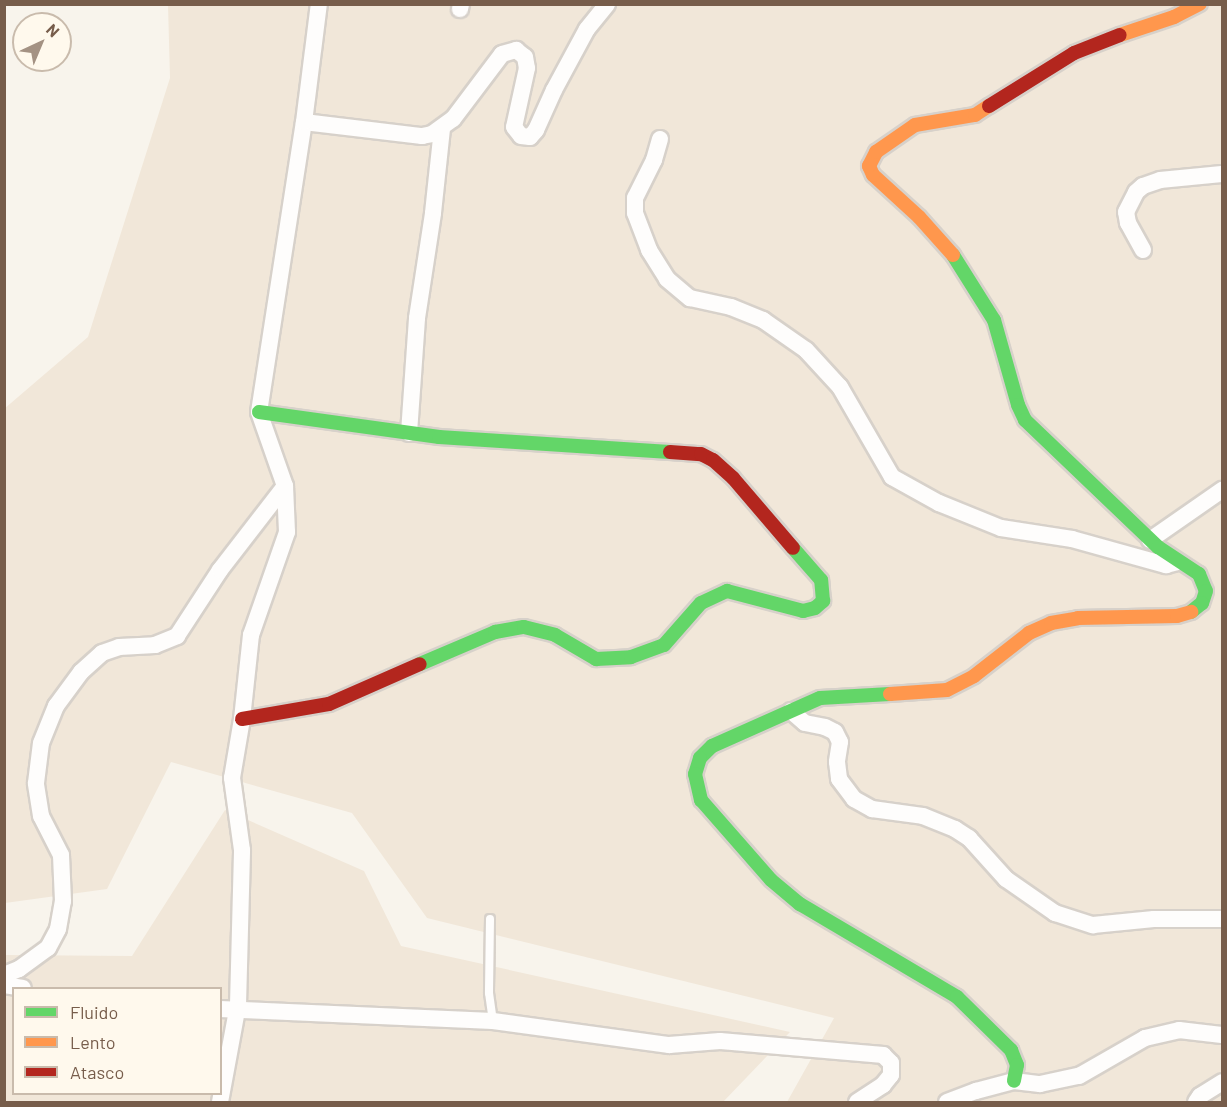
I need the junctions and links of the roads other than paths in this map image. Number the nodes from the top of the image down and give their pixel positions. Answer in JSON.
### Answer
{"nodes":[{"id":1,"x":319,"y":4,"type":"edge"},
{"id":2,"x":607,"y":4,"type":"edge"},
{"id":3,"x":1200,"y":4,"type":"edge"},
{"id":4,"x":304,"y":122,"type":"junction"},
{"id":5,"x":442,"y":129,"type":"junction"},
{"id":6,"x":660,"y":138,"type":"dead end"},
{"id":7,"x":1222,"y":174,"type":"edge"},
{"id":8,"x":1143,"y":250,"type":"dead end"},
{"id":9,"x":259,"y":412,"type":"junction"},
{"id":10,"x":409,"y":433,"type":"junction"},
{"id":11,"x":285,"y":486,"type":"junction"},
{"id":12,"x":1222,"y":490,"type":"edge"},
{"id":13,"x":1150,"y":540,"type":"junction"},
{"id":14,"x":1177,"y":562,"type":"junction"},
{"id":15,"x":791,"y":711,"type":"junction"},
{"id":16,"x":242,"y":719,"type":"junction"},
{"id":17,"x":1222,"y":919,"type":"edge"},
{"id":18,"x":490,"y":920,"type":"dead end"},
{"id":19,"x":4,"y":975,"type":"edge"},
{"id":20,"x":222,"y":1009,"type":"edge"},
{"id":21,"x":238,"y":1010,"type":"junction"},
{"id":22,"x":493,"y":1021,"type":"junction"},
{"id":23,"x":1222,"y":1035,"type":"edge"},
{"id":24,"x":1014,"y":1081,"type":"junction"},
{"id":25,"x":1222,"y":1082,"type":"edge"},
{"id":26,"x":222,"y":1092,"type":"edge"},
{"id":27,"x":857,"y":1102,"type":"edge"},
{"id":28,"x":947,"y":1102,"type":"edge"},
{"id":29,"x":1196,"y":1102,"type":"edge"}],
"edges":[{"from":1,"to":4,"type":"street"},
{"from":2,"to":5,"type":"street"},
{"from":3,"to":13,"type":"street"},
{"from":4,"to":5,"type":"street"},
{"from":4,"to":9,"type":"street"},
{"from":5,"to":10,"type":"street"},
{"from":6,"to":14,"type":"street"},
{"from":7,"to":8,"type":"street"},
{"from":9,"to":10,"type":"street"},
{"from":9,"to":11,"type":"street"},
{"from":10,"to":16,"type":"street"},
{"from":11,"to":16,"type":"street"},
{"from":11,"to":19,"type":"street"},
{"from":12,"to":13,"type":"street"},
{"from":13,"to":14,"type":"street"},
{"from":14,"to":15,"type":"street"},
{"from":15,"to":17,"type":"street"},
{"from":15,"to":24,"type":"street"},
{"from":16,"to":21,"type":"street"},
{"from":18,"to":22,"type":"lane"},
{"from":20,"to":21,"type":"street"},
{"from":21,"to":22,"type":"street"},
{"from":21,"to":26,"type":"street"},
{"from":22,"to":27,"type":"street"},
{"from":23,"to":24,"type":"street"},
{"from":24,"to":28,"type":"street"},
{"from":25,"to":29,"type":"street"}]}
